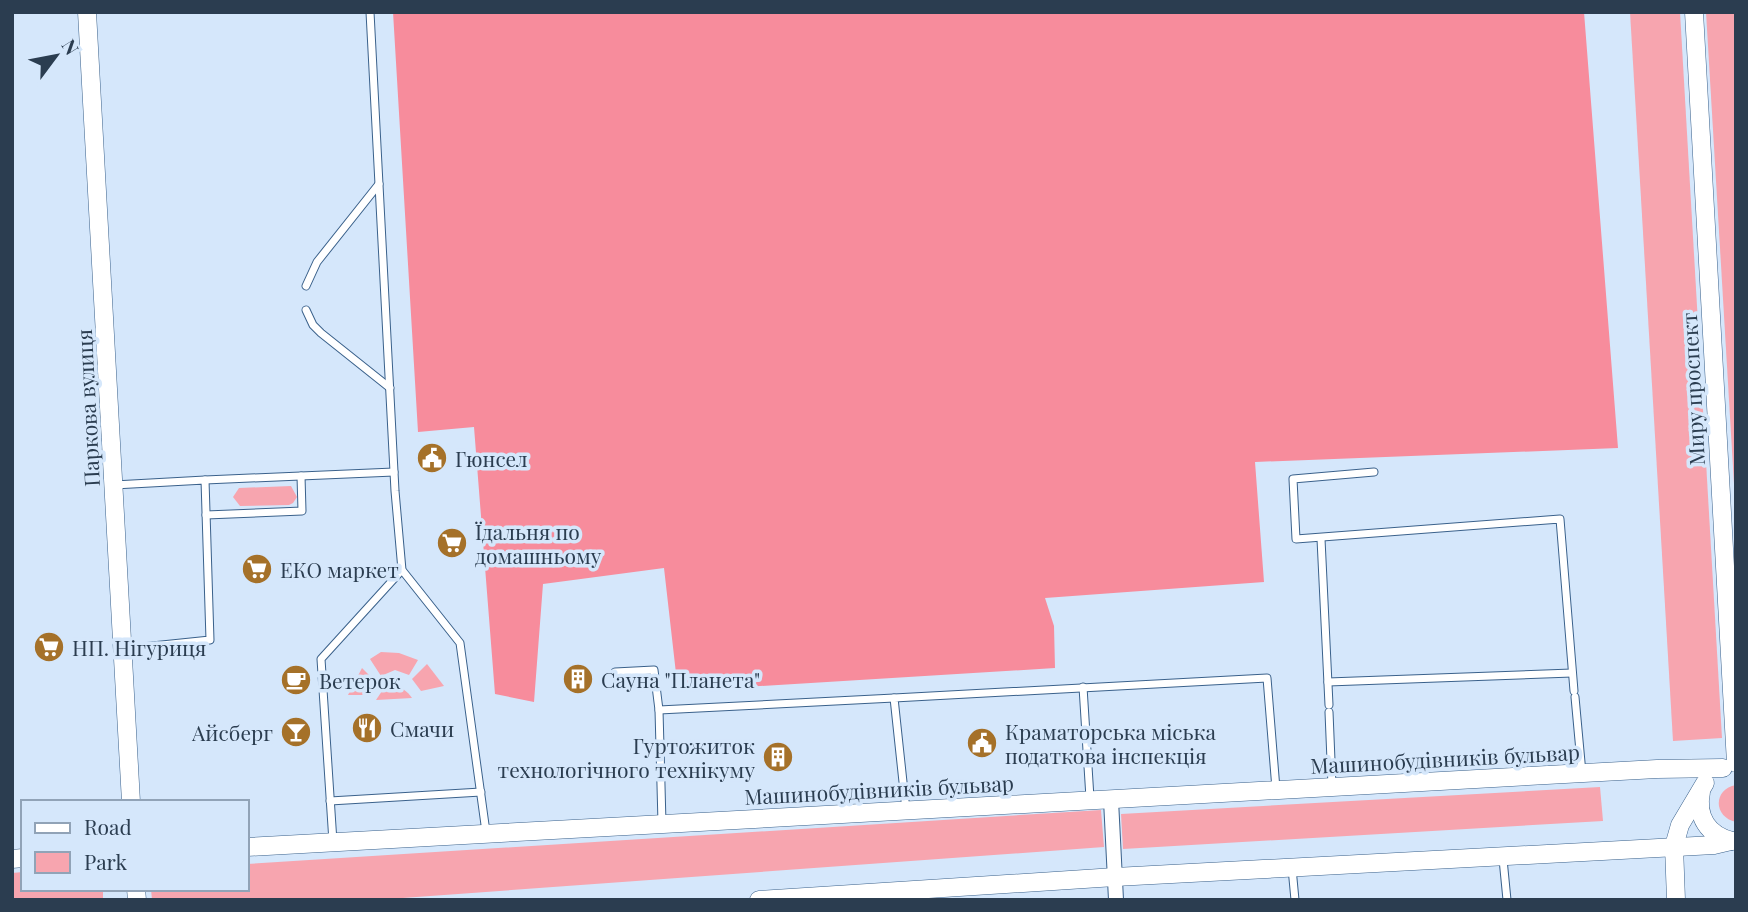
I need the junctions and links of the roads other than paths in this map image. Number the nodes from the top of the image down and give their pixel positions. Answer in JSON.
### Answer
{"nodes":[{"id":1,"x":87,"y":12,"type":"edge"},
{"id":2,"x":370,"y":12,"type":"edge"},
{"id":3,"x":1693,"y":12,"type":"edge"},
{"id":4,"x":379,"y":183,"type":"junction"},
{"id":5,"x":306,"y":286,"type":"dead end"},
{"id":6,"x":306,"y":310,"type":"dead end"},
{"id":7,"x":390,"y":388,"type":"junction"},
{"id":8,"x":394,"y":472,"type":"junction"},
{"id":9,"x":1374,"y":472,"type":"dead end"},
{"id":10,"x":301,"y":476,"type":"junction"},
{"id":11,"x":205,"y":480,"type":"junction"},
{"id":12,"x":114,"y":485,"type":"junction"},
{"id":13,"x":206,"y":515,"type":"junction"},
{"id":14,"x":1321,"y":539,"type":"junction"},
{"id":15,"x":402,"y":570,"type":"junction"},
{"id":16,"x":122,"y":649,"type":"junction"},
{"id":17,"x":615,"y":671,"type":"dead end"},
{"id":18,"x":1572,"y":673,"type":"junction"},
{"id":19,"x":1328,"y":682,"type":"junction"},
{"id":20,"x":1083,"y":687,"type":"junction"},
{"id":21,"x":894,"y":698,"type":"junction"},
{"id":22,"x":659,"y":710,"type":"junction"},
{"id":23,"x":1732,"y":765,"type":"edge"},
{"id":24,"x":1582,"y":773,"type":"junction"},
{"id":25,"x":1705,"y":783,"type":"junction"},
{"id":26,"x":1332,"y":787,"type":"junction"},
{"id":27,"x":1276,"y":790,"type":"junction"},
{"id":28,"x":481,"y":792,"type":"junction"},
{"id":29,"x":131,"y":800,"type":"edge"},
{"id":30,"x":1111,"y":800,"type":"junction"},
{"id":31,"x":330,"y":801,"type":"junction"},
{"id":32,"x":1090,"y":801,"type":"junction"},
{"id":33,"x":906,"y":811,"type":"junction"},
{"id":34,"x":662,"y":824,"type":"junction"},
{"id":35,"x":486,"y":833,"type":"junction"},
{"id":36,"x":333,"y":842,"type":"junction"},
{"id":37,"x":1734,"y":842,"type":"edge"},
{"id":38,"x":1674,"y":846,"type":"junction"},
{"id":39,"x":248,"y":847,"type":"edge"},
{"id":40,"x":1503,"y":856,"type":"junction"},
{"id":41,"x":1292,"y":867,"type":"junction"},
{"id":42,"x":1115,"y":877,"type":"junction"},
{"id":43,"x":760,"y":900,"type":"edge"},
{"id":44,"x":1116,"y":900,"type":"edge"},
{"id":45,"x":1294,"y":900,"type":"edge"},
{"id":46,"x":1507,"y":900,"type":"edge"},
{"id":47,"x":1676,"y":900,"type":"edge"}],
"edges":[{"from":1,"to":12,"type":"street","name":"Паркова вулиця"},
{"from":2,"to":4,"type":"lane"},
{"from":3,"to":23,"type":"street","name":"Миру проспект"},
{"from":4,"to":5,"type":"lane"},
{"from":4,"to":7,"type":"lane"},
{"from":6,"to":7,"type":"lane"},
{"from":7,"to":8,"type":"lane"},
{"from":8,"to":10,"type":"lane"},
{"from":8,"to":15,"type":"lane"},
{"from":9,"to":14,"type":"lane"},
{"from":10,"to":11,"type":"lane"},
{"from":10,"to":13,"type":"lane"},
{"from":11,"to":12,"type":"lane"},
{"from":11,"to":13,"type":"lane"},
{"from":12,"to":16,"type":"street","name":"Паркова вулиця"},
{"from":13,"to":16,"type":"lane"},
{"from":14,"to":18,"type":"lane"},
{"from":14,"to":19,"type":"lane"},
{"from":15,"to":28,"type":"lane"},
{"from":15,"to":31,"type":"lane"},
{"from":16,"to":29,"type":"street","name":"Паркова вулиця"},
{"from":17,"to":22,"type":"lane"},
{"from":18,"to":19,"type":"lane"},
{"from":18,"to":24,"type":"lane"},
{"from":19,"to":26,"type":"lane"},
{"from":20,"to":21,"type":"lane"},
{"from":20,"to":27,"type":"lane"},
{"from":20,"to":32,"type":"lane"},
{"from":21,"to":22,"type":"lane"},
{"from":21,"to":33,"type":"lane"},
{"from":22,"to":34,"type":"lane"},
{"from":23,"to":24,"type":"street","name":"Машинобудівників бульвар"},
{"from":23,"to":25,"type":"street"},
{"from":24,"to":26,"type":"street","name":"Машинобудівників бульвар"},
{"from":25,"to":37,"type":"street"},
{"from":25,"to":38,"type":"street"},
{"from":26,"to":27,"type":"street","name":"Машинобудівників бульвар"},
{"from":27,"to":30,"type":"street","name":"Машинобудівників бульвар"},
{"from":28,"to":31,"type":"lane"},
{"from":28,"to":35,"type":"lane"},
{"from":30,"to":32,"type":"street","name":"Машинобудівників бульвар"},
{"from":30,"to":42,"type":"street"},
{"from":31,"to":36,"type":"lane"},
{"from":32,"to":33,"type":"street","name":"Машинобудівників бульвар"},
{"from":33,"to":34,"type":"street","name":"Машинобудівників бульвар"},
{"from":34,"to":35,"type":"street","name":"Машинобудівників бульвар"},
{"from":35,"to":36,"type":"street","name":"Машинобудівників бульвар"},
{"from":36,"to":39,"type":"street","name":"Машинобудівників бульвар"},
{"from":37,"to":38,"type":"street"},
{"from":38,"to":40,"type":"street"},
{"from":38,"to":47,"type":"street"},
{"from":40,"to":41,"type":"street"},
{"from":40,"to":46,"type":"lane"},
{"from":41,"to":42,"type":"street"},
{"from":41,"to":45,"type":"lane"},
{"from":42,"to":43,"type":"street"},
{"from":42,"to":44,"type":"street"}]}
